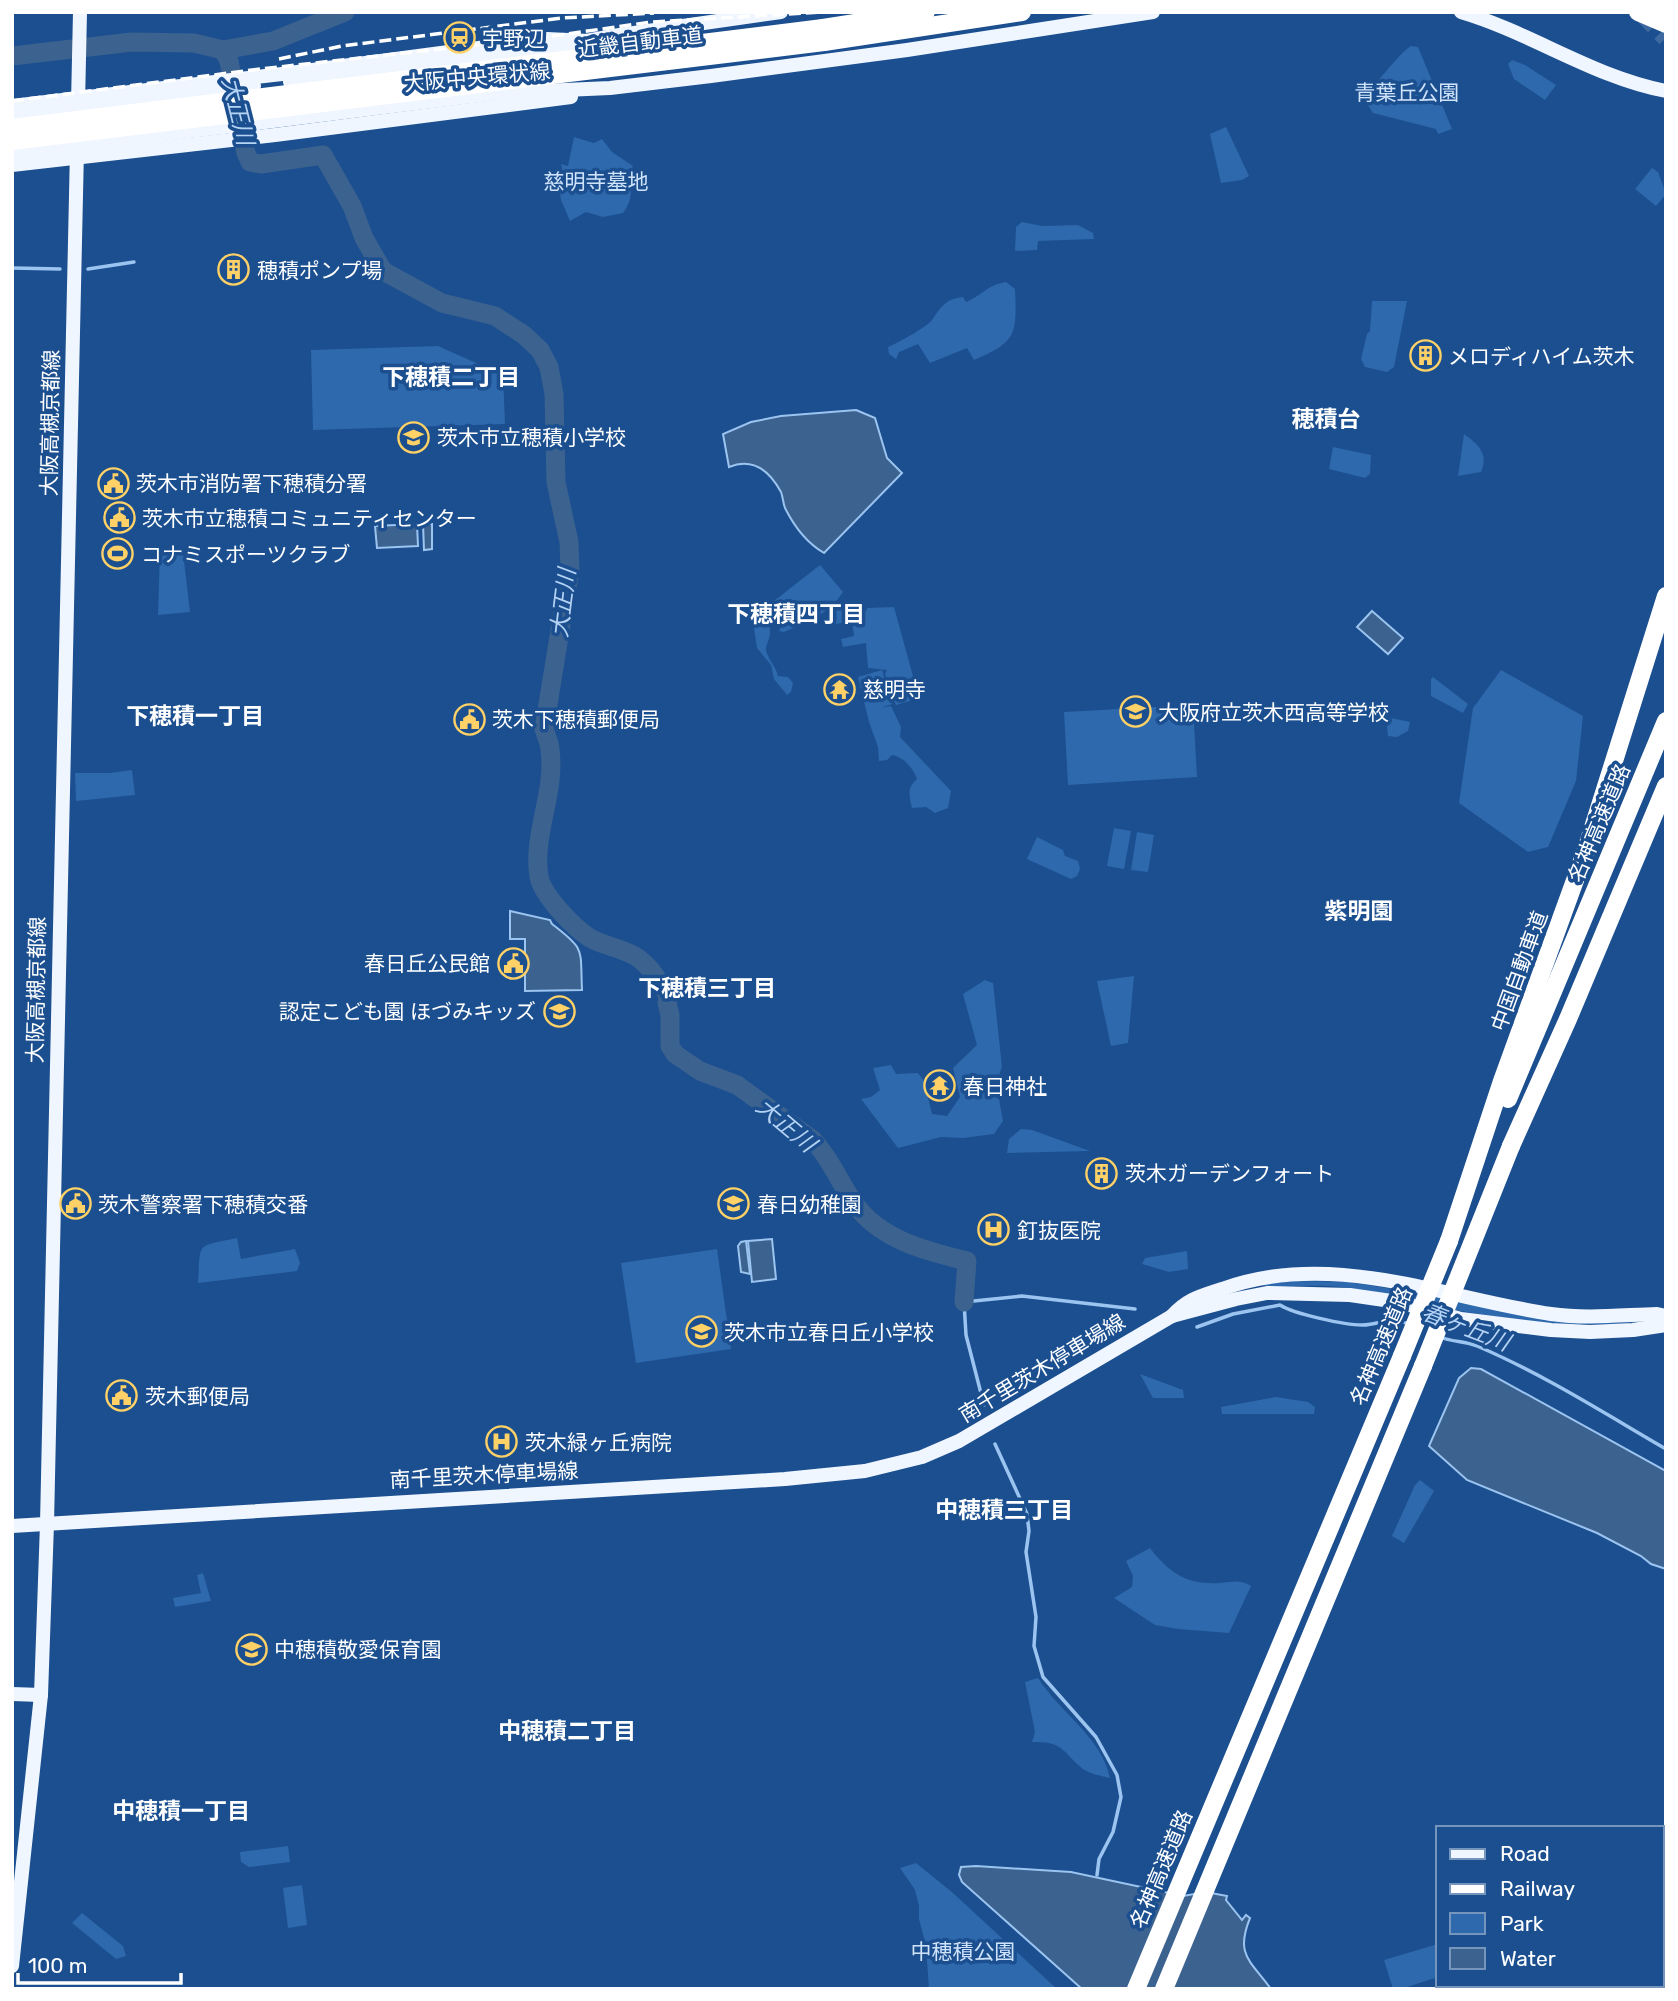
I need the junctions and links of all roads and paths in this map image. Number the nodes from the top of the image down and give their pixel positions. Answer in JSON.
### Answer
{"nodes":[{"id":1,"x":80,"y":12,"type":"edge"},
{"id":2,"x":781,"y":12,"type":"edge"},
{"id":3,"x":926,"y":12,"type":"edge"},
{"id":4,"x":1022,"y":12,"type":"edge"},
{"id":5,"x":1153,"y":12,"type":"edge"},
{"id":6,"x":1461,"y":12,"type":"edge"},
{"id":7,"x":1638,"y":12,"type":"edge"},
{"id":8,"x":1666,"y":24,"type":"edge"},
{"id":9,"x":824,"y":35,"type":"junction"},
{"id":10,"x":205,"y":82,"type":"junction"},
{"id":11,"x":253,"y":82,"type":"junction"},
{"id":12,"x":610,"y":88,"type":"junction"},
{"id":13,"x":1666,"y":91,"type":"edge"},
{"id":14,"x":78,"y":98,"type":"junction"},
{"id":15,"x":12,"y":106,"type":"edge"},
{"id":16,"x":12,"y":116,"type":"edge"},
{"id":17,"x":12,"y":128,"type":"edge"},
{"id":18,"x":12,"y":141,"type":"edge"},
{"id":19,"x":212,"y":143,"type":"junction"},
{"id":20,"x":12,"y":152,"type":"edge"},
{"id":21,"x":77,"y":157,"type":"junction"},
{"id":22,"x":12,"y":165,"type":"edge"},
{"id":23,"x":1666,"y":596,"type":"edge"},
{"id":24,"x":1666,"y":721,"type":"edge"},
{"id":25,"x":1666,"y":786,"type":"edge"},
{"id":26,"x":1666,"y":795,"type":"edge"},
{"id":27,"x":1642,"y":842,"type":"junction"},
{"id":28,"x":1488,"y":1136,"type":"junction"},
{"id":29,"x":1449,"y":1241,"type":"joint"},
{"id":30,"x":1172,"y":1316,"type":"junction"},
{"id":31,"x":1666,"y":1317,"type":"edge"},
{"id":32,"x":1666,"y":1325,"type":"edge"},
{"id":33,"x":47,"y":1524,"type":"junction"},
{"id":34,"x":12,"y":1526,"type":"edge"},
{"id":35,"x":12,"y":1694,"type":"edge"},
{"id":36,"x":41,"y":1695,"type":"junction"},
{"id":37,"x":12,"y":1966,"type":"edge"},
{"id":38,"x":1136,"y":1989,"type":"edge"},
{"id":39,"x":1164,"y":1989,"type":"edge"}],
"edges":[{"from":1,"to":14,"type":"main road","name":"大阪高槻京都線"},
{"from":2,"to":11,"type":"main road","name":"大阪中央環状線"},
{"from":3,"to":9,"type":"highway","name":"近畿自動車道"},
{"from":4,"to":9,"type":"highway","name":"近畿自動車道"},
{"from":5,"to":12,"type":"main road","name":"大阪中央環状線"},
{"from":6,"to":13,"type":"main road"},
{"from":7,"to":8,"type":"highway"},
{"from":9,"to":17,"type":"highway","name":"近畿自動車道","bridge":true},
{"from":9,"to":18,"type":"highway","name":"近畿自動車道","bridge":true},
{"from":10,"to":11,"type":"main road"},
{"from":10,"to":14,"type":"main road"},
{"from":10,"to":19,"type":"main road"},
{"from":11,"to":16,"type":"main road","name":"大阪中央環状線","bridge":true},
{"from":12,"to":19,"type":"main road"},
{"from":12,"to":20,"type":"main road","name":"大阪中央環状線","bridge":true},
{"from":14,"to":15,"type":"main road"},
{"from":14,"to":21,"type":"main road","name":"大阪高槻京都線"},
{"from":19,"to":21,"type":"main road"},
{"from":21,"to":22,"type":"main road"},
{"from":21,"to":33,"type":"main road","name":"大阪高槻京都線"},
{"from":23,"to":28,"type":"highway","name":"中国自動車道"},
{"from":24,"to":28,"type":"highway","name":"名神高速道路"},
{"from":25,"to":27,"type":"highway"},
{"from":26,"to":27,"type":"highway"},
{"from":27,"to":39,"type":"highway","bridge":true},
{"from":28,"to":29,"type":"highway","name":"中国自動車道"},
{"from":29,"to":38,"type":"highway","name":"名神高速道路","bridge":true},
{"from":30,"to":31,"type":"main road","name":"南千里茨木停車場線"},
{"from":30,"to":32,"type":"main road","name":"南千里茨木停車場線"},
{"from":30,"to":33,"type":"main road","name":"南千里茨木停車場線"},
{"from":33,"to":34,"type":"main road","name":"南千里茨木停車場線"},
{"from":33,"to":36,"type":"main road","name":"大阪高槻京都線"},
{"from":35,"to":36,"type":"main road"},
{"from":36,"to":37,"type":"main road","name":"大阪高槻京都線"}]}
